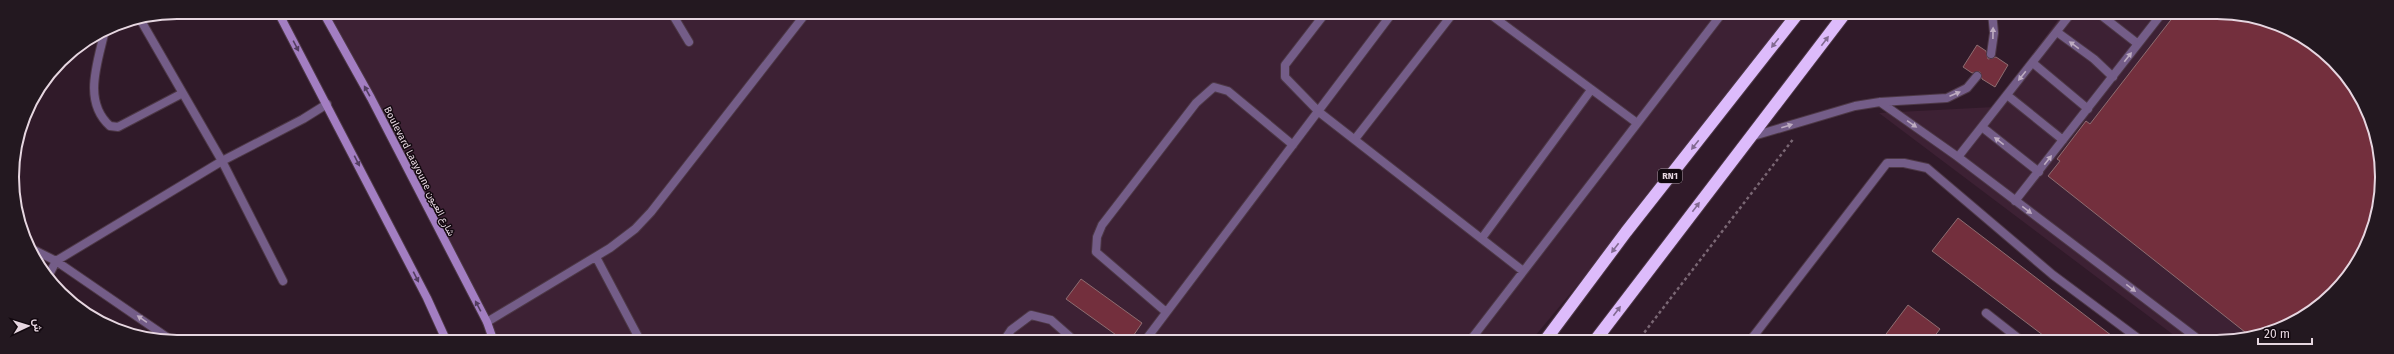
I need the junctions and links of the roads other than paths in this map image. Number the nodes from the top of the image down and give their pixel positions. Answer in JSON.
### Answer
{"nodes":[{"id":1,"x":282,"y":19,"type":"edge"},
{"id":2,"x":327,"y":19,"type":"edge"},
{"id":3,"x":675,"y":19,"type":"edge"},
{"id":4,"x":802,"y":19,"type":"edge"},
{"id":5,"x":1321,"y":19,"type":"edge"},
{"id":6,"x":1388,"y":19,"type":"edge"},
{"id":7,"x":1449,"y":19,"type":"edge"},
{"id":8,"x":1496,"y":19,"type":"edge"},
{"id":9,"x":1718,"y":19,"type":"edge"},
{"id":10,"x":1793,"y":19,"type":"edge"},
{"id":11,"x":1841,"y":19,"type":"edge"},
{"id":12,"x":1993,"y":19,"type":"edge"},
{"id":13,"x":2067,"y":19,"type":"edge"},
{"id":14,"x":2106,"y":19,"type":"edge"},
{"id":15,"x":2158,"y":19,"type":"edge"},
{"id":16,"x":142,"y":23,"type":"edge"},
{"id":17,"x":2057,"y":32,"type":"junction"},
{"id":18,"x":103,"y":37,"type":"edge"},
{"id":19,"x":689,"y":42,"type":"dead end"},
{"id":20,"x":2138,"y":44,"type":"junction"},
{"id":21,"x":1991,"y":54,"type":"dead end"},
{"id":22,"x":2033,"y":63,"type":"junction"},
{"id":23,"x":1977,"y":76,"type":"dead end"},
{"id":24,"x":2113,"y":76,"type":"junction"},
{"id":25,"x":1591,"y":90,"type":"junction"},
{"id":26,"x":181,"y":94,"type":"junction"},
{"id":27,"x":2007,"y":95,"type":"junction"},
{"id":28,"x":1880,"y":102,"type":"junction"},
{"id":29,"x":328,"y":104,"type":"junction"},
{"id":30,"x":2088,"y":109,"type":"junction"},
{"id":31,"x":1318,"y":112,"type":"junction"},
{"id":32,"x":1637,"y":123,"type":"junction"},
{"id":33,"x":1982,"y":127,"type":"junction"},
{"id":34,"x":1749,"y":138,"type":"junction"},
{"id":35,"x":1355,"y":139,"type":"junction"},
{"id":36,"x":2063,"y":140,"type":"junction"},
{"id":37,"x":1293,"y":145,"type":"junction"},
{"id":38,"x":1958,"y":157,"type":"junction"},
{"id":39,"x":222,"y":161,"type":"junction"},
{"id":40,"x":2038,"y":172,"type":"junction"},
{"id":41,"x":2015,"y":202,"type":"junction"},
{"id":42,"x":1482,"y":238,"type":"junction"},
{"id":43,"x":38,"y":253,"type":"edge"},
{"id":44,"x":596,"y":257,"type":"junction"},
{"id":45,"x":56,"y":261,"type":"junction"},
{"id":46,"x":51,"y":271,"type":"edge"},
{"id":47,"x":1523,"y":271,"type":"junction"},
{"id":48,"x":283,"y":281,"type":"dead end"},
{"id":49,"x":1166,"y":312,"type":"junction"},
{"id":50,"x":1986,"y":313,"type":"dead end"},
{"id":51,"x":487,"y":322,"type":"junction"},
{"id":52,"x":163,"y":335,"type":"edge"},
{"id":53,"x":444,"y":335,"type":"edge"},
{"id":54,"x":492,"y":335,"type":"edge"},
{"id":55,"x":637,"y":335,"type":"edge"},
{"id":56,"x":1008,"y":335,"type":"edge"},
{"id":57,"x":1068,"y":335,"type":"edge"},
{"id":58,"x":1149,"y":335,"type":"edge"},
{"id":59,"x":1475,"y":335,"type":"edge"},
{"id":60,"x":1549,"y":335,"type":"edge"},
{"id":61,"x":1599,"y":335,"type":"edge"},
{"id":62,"x":1754,"y":335,"type":"edge"},
{"id":63,"x":2014,"y":335,"type":"edge"},
{"id":64,"x":2134,"y":335,"type":"edge"},
{"id":65,"x":2193,"y":335,"type":"edge"}],
"edges":[{"from":1,"to":29,"type":"street","one_way":true},
{"from":51,"to":2,"type":"street","name":"Boulevard Laayoune شارع العيون","one_way":true},
{"from":3,"to":19,"type":"street"},
{"from":4,"to":44,"type":"street"},
{"from":5,"to":31,"type":"street"},
{"from":6,"to":31,"type":"street"},
{"from":7,"to":35,"type":"street"},
{"from":8,"to":25,"type":"street"},
{"from":9,"to":32,"type":"street"},
{"from":10,"to":60,"type":"highway","number":"RN1","one_way":true},
{"from":34,"to":11,"type":"highway","one_way":true},
{"from":21,"to":12,"type":"street","one_way":true},
{"from":13,"to":17,"type":"street"},
{"from":14,"to":20,"type":"street"},
{"from":15,"to":20,"type":"street"},
{"from":16,"to":26,"type":"street"},
{"from":17,"to":22,"type":"street"},
{"from":24,"to":17,"type":"street","one_way":true},
{"from":18,"to":26,"type":"street"},
{"from":24,"to":20,"type":"street","one_way":true},
{"from":22,"to":27,"type":"street","one_way":true},
{"from":22,"to":30,"type":"street"},
{"from":28,"to":23,"type":"street","one_way":true},
{"from":24,"to":30,"type":"street"},
{"from":25,"to":32,"type":"street"},
{"from":25,"to":42,"type":"street"},
{"from":26,"to":39,"type":"street"},
{"from":27,"to":33,"type":"street"},
{"from":27,"to":36,"type":"street"},
{"from":34,"to":28,"type":"street","one_way":true},
{"from":28,"to":38,"type":"street","one_way":true},
{"from":29,"to":39,"type":"street"},
{"from":29,"to":53,"type":"street","one_way":true},
{"from":30,"to":36,"type":"street"},
{"from":31,"to":35,"type":"street"},
{"from":31,"to":37,"type":"street"},
{"from":32,"to":47,"type":"street"},
{"from":33,"to":38,"type":"street"},
{"from":40,"to":33,"type":"street","one_way":true},
{"from":61,"to":34,"type":"highway","one_way":true},
{"from":35,"to":42,"type":"street"},
{"from":40,"to":36,"type":"street","one_way":true},
{"from":37,"to":49,"type":"street"},
{"from":37,"to":49,"type":"street"},
{"from":38,"to":41,"type":"street"},
{"from":39,"to":45,"type":"street"},
{"from":39,"to":48,"type":"street"},
{"from":40,"to":41,"type":"street"},
{"from":41,"to":65,"type":"street","one_way":true},
{"from":42,"to":47,"type":"street"},
{"from":43,"to":45,"type":"street"},
{"from":44,"to":51,"type":"street"},
{"from":44,"to":55,"type":"street"},
{"from":45,"to":46,"type":"street"},
{"from":52,"to":45,"type":"street","one_way":true},
{"from":47,"to":59,"type":"street"},
{"from":49,"to":58,"type":"street"},
{"from":50,"to":63,"type":"street"},
{"from":51,"to":54,"type":"street","name":"Boulevard Laayoune شارع العيون"},
{"from":56,"to":57,"type":"street"},
{"from":62,"to":64,"type":"street"}]}
